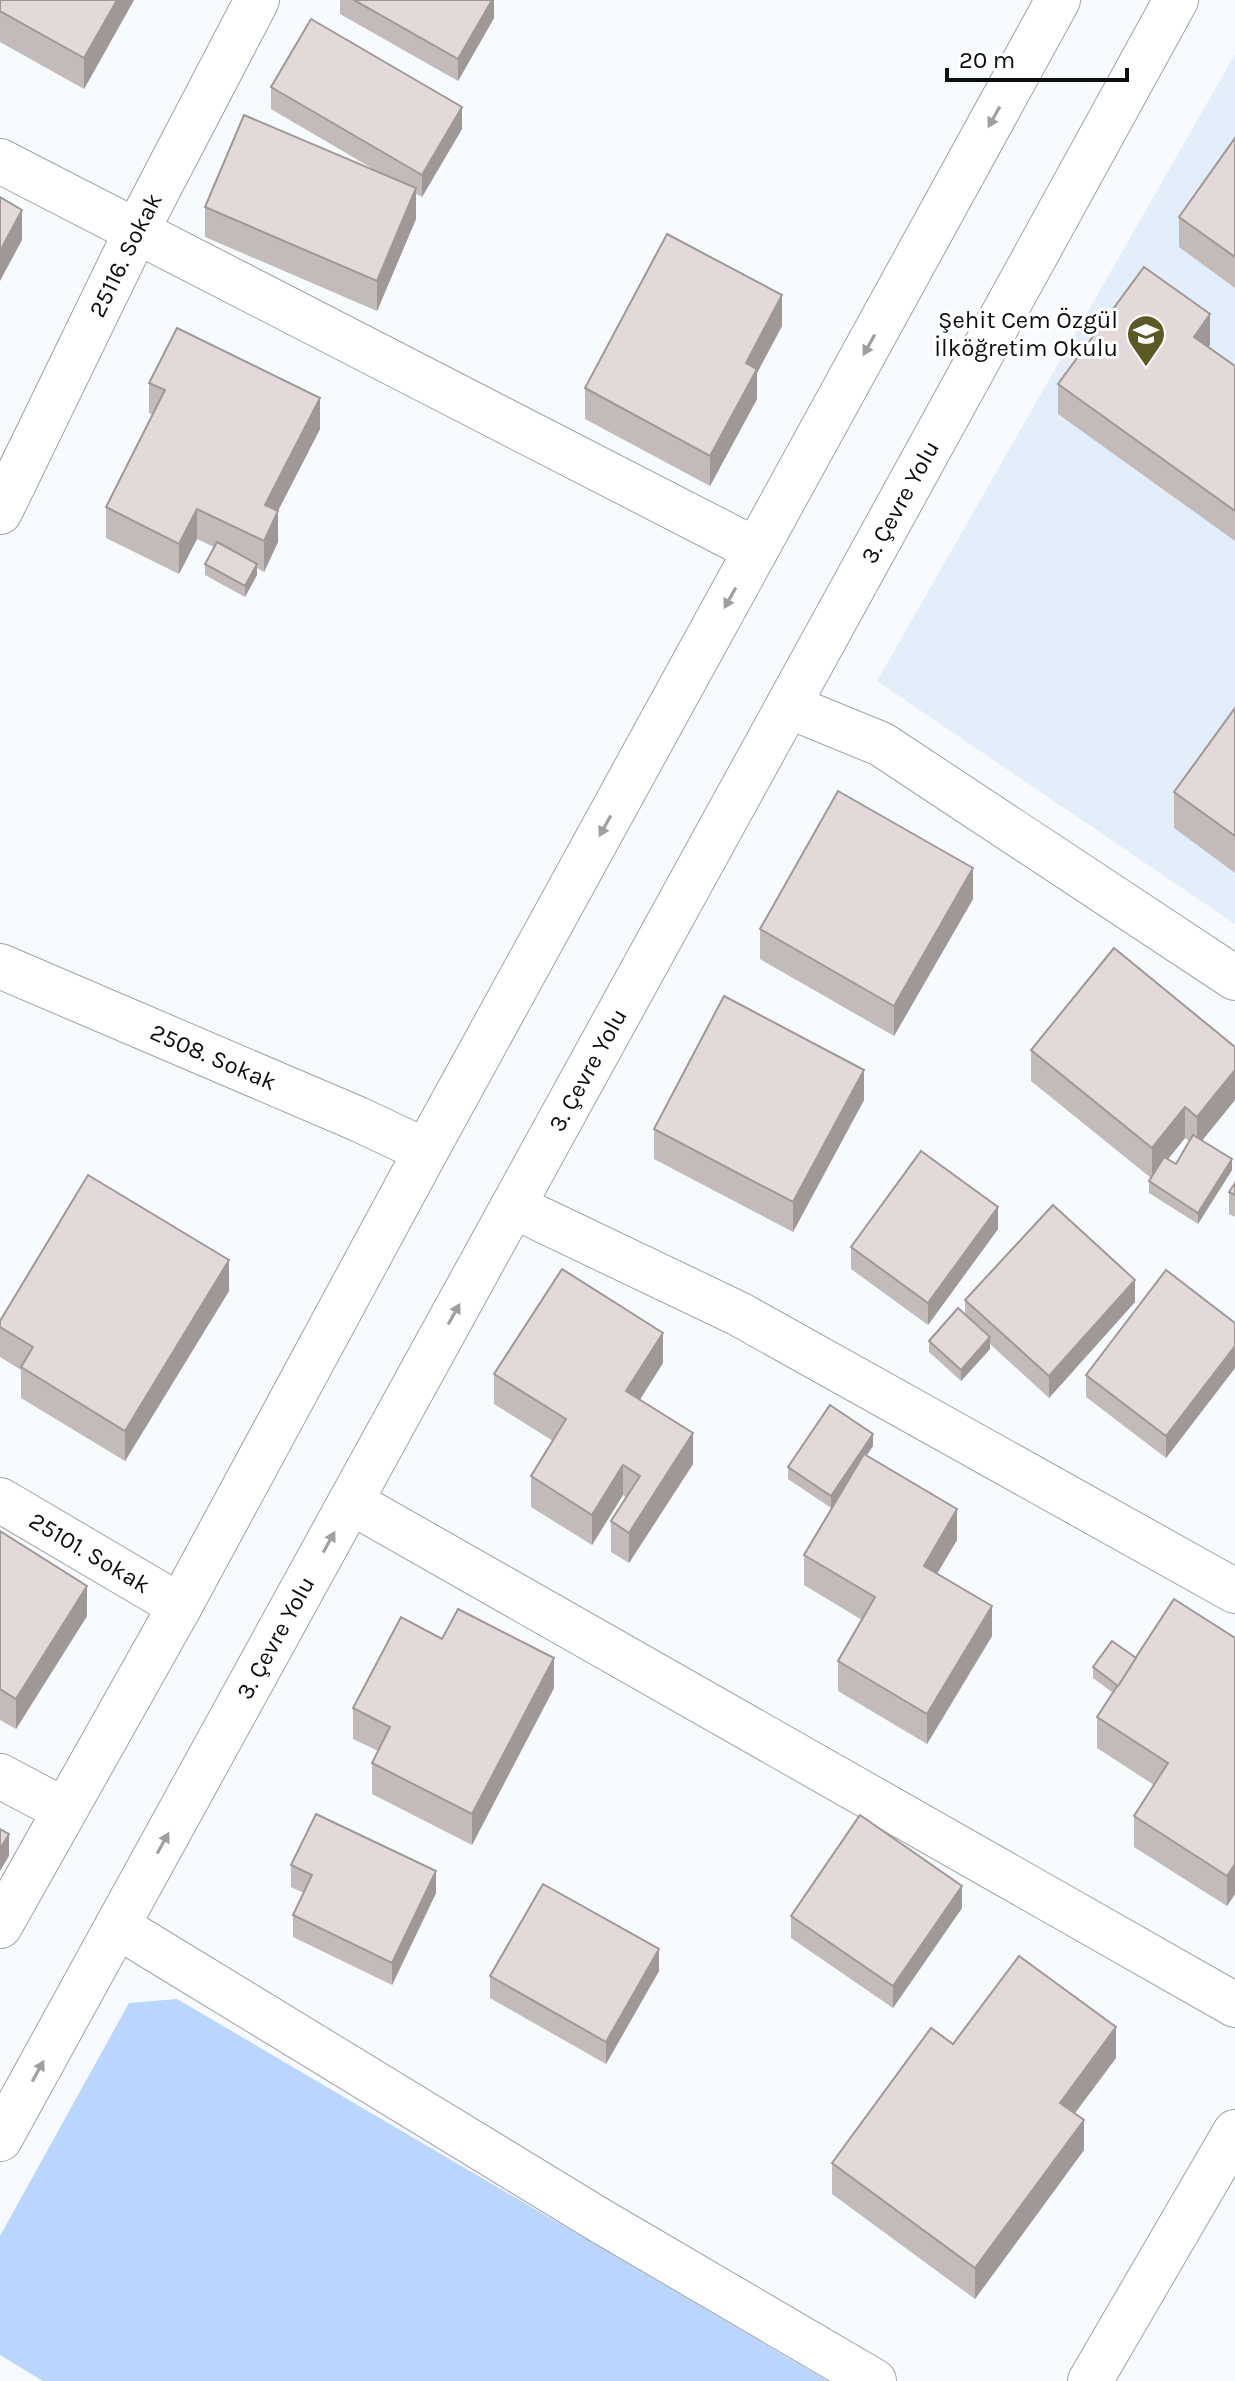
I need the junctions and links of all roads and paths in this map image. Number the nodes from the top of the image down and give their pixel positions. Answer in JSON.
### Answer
{"nodes":[{"id":1,"x":257,"y":0,"type":"edge"},
{"id":2,"x":1058,"y":0,"type":"edge"},
{"id":3,"x":1176,"y":0,"type":"edge"},
{"id":4,"x":0,"y":161,"type":"edge"},
{"id":5,"x":136,"y":232,"type":"junction"},
{"id":6,"x":0,"y":512,"type":"edge"},
{"id":7,"x":756,"y":550,"type":"junction"},
{"id":8,"x":788,"y":706,"type":"junction"},
{"id":9,"x":0,"y":966,"type":"edge"},
{"id":10,"x":1235,"y":978,"type":"edge"},
{"id":11,"x":426,"y":1151,"type":"junction"},
{"id":12,"x":513,"y":1206,"type":"junction"},
{"id":13,"x":0,"y":1500,"type":"edge"},
{"id":14,"x":351,"y":1502,"type":"junction"},
{"id":15,"x":1235,"y":1591,"type":"edge"},
{"id":16,"x":180,"y":1606,"type":"junction"},
{"id":17,"x":0,"y":1776,"type":"edge"},
{"id":18,"x":64,"y":1810,"type":"junction"},
{"id":19,"x":0,"y":1926,"type":"edge"},
{"id":20,"x":117,"y":1926,"type":"junction"},
{"id":21,"x":1235,"y":2005,"type":"edge"},
{"id":22,"x":1235,"y":2132,"type":"edge"},
{"id":23,"x":0,"y":2139,"type":"edge"},
{"id":24,"x":874,"y":2381,"type":"edge"},
{"id":25,"x":1090,"y":2381,"type":"edge"}],
"edges":[{"from":1,"to":5,"type":"street","name":"25116. Sokak"},
{"from":2,"to":7,"type":"street","one_way":true},
{"from":3,"to":8,"type":"street","name":"3. Çevre Yolu"},
{"from":4,"to":5,"type":"street"},
{"from":5,"to":6,"type":"street","name":"25116. Sokak"},
{"from":5,"to":7,"type":"street"},
{"from":7,"to":11,"type":"street","one_way":true},
{"from":8,"to":10,"type":"street"},
{"from":8,"to":12,"type":"street","name":"3. Çevre Yolu"},
{"from":9,"to":11,"type":"street","name":"2508. Sokak"},
{"from":11,"to":16,"type":"street"},
{"from":14,"to":12,"type":"street","name":"3. Çevre Yolu","one_way":true},
{"from":12,"to":15,"type":"street"},
{"from":13,"to":16,"type":"street","name":"25101. Sokak"},
{"from":20,"to":14,"type":"street","name":"3. Çevre Yolu","one_way":true},
{"from":14,"to":21,"type":"street"},
{"from":16,"to":18,"type":"street"},
{"from":17,"to":18,"type":"street"},
{"from":18,"to":19,"type":"street"},
{"from":23,"to":20,"type":"street","name":"3. Çevre Yolu","one_way":true},
{"from":20,"to":24,"type":"street"},
{"from":22,"to":25,"type":"street"}]}
